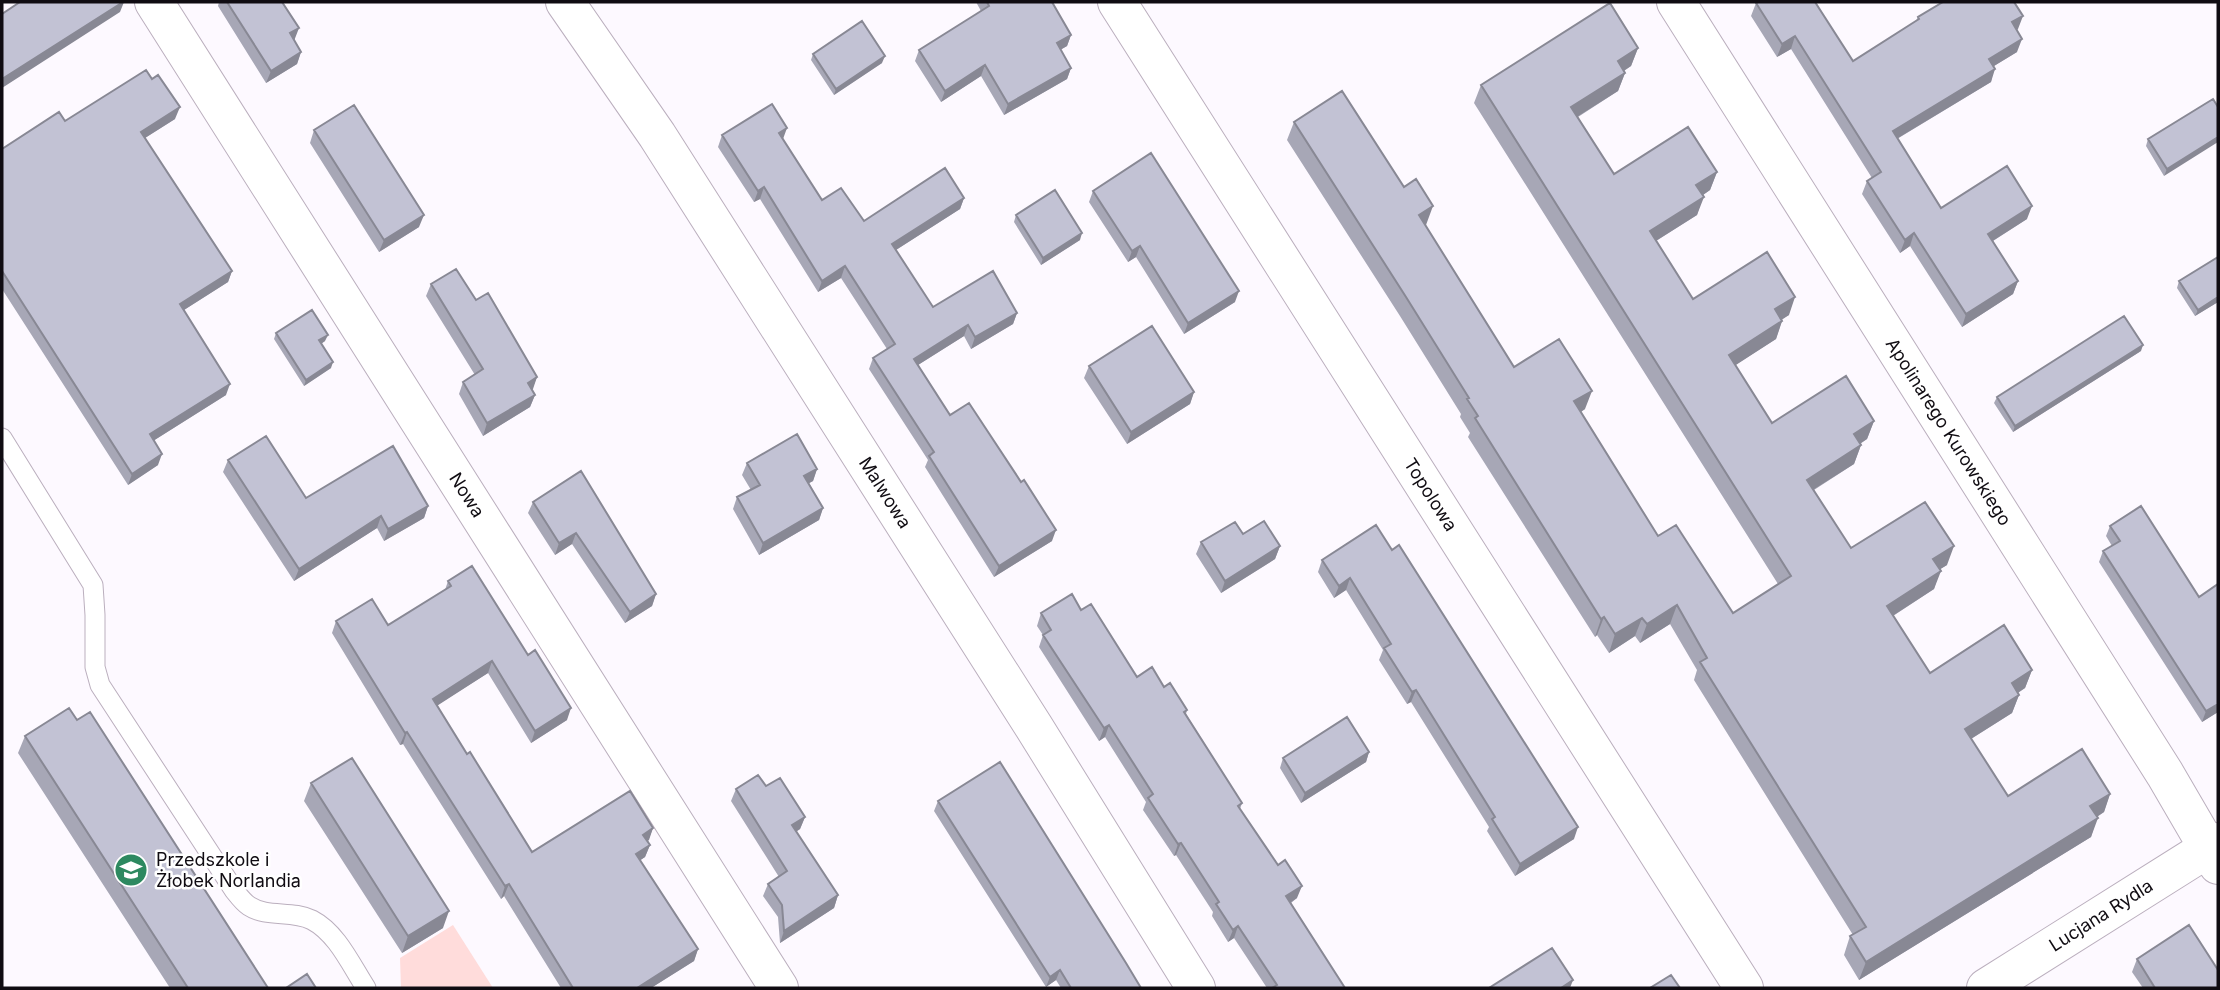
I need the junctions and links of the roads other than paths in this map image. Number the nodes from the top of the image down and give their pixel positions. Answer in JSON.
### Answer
{"nodes":[{"id":1,"x":154,"y":2,"type":"edge"},
{"id":2,"x":565,"y":2,"type":"edge"},
{"id":3,"x":1117,"y":2,"type":"edge"},
{"id":4,"x":1676,"y":2,"type":"edge"},
{"id":5,"x":2,"y":438,"type":"edge"},
{"id":6,"x":2215,"y":852,"type":"edge"},
{"id":7,"x":366,"y":988,"type":"edge"},
{"id":8,"x":779,"y":988,"type":"edge"},
{"id":9,"x":1196,"y":988,"type":"edge"},
{"id":10,"x":1744,"y":988,"type":"edge"},
{"id":11,"x":1986,"y":988,"type":"edge"}],
"edges":[{"from":1,"to":8,"type":"street","name":"Nowa"},
{"from":2,"to":9,"type":"street","name":"Malwowa"},
{"from":3,"to":10,"type":"street","name":"Topolowa"},
{"from":4,"to":6,"type":"street","name":"Apolinarego Kurowskiego"},
{"from":5,"to":7,"type":"lane"},
{"from":6,"to":11,"type":"street","name":"Lucjana Rydla"}]}
